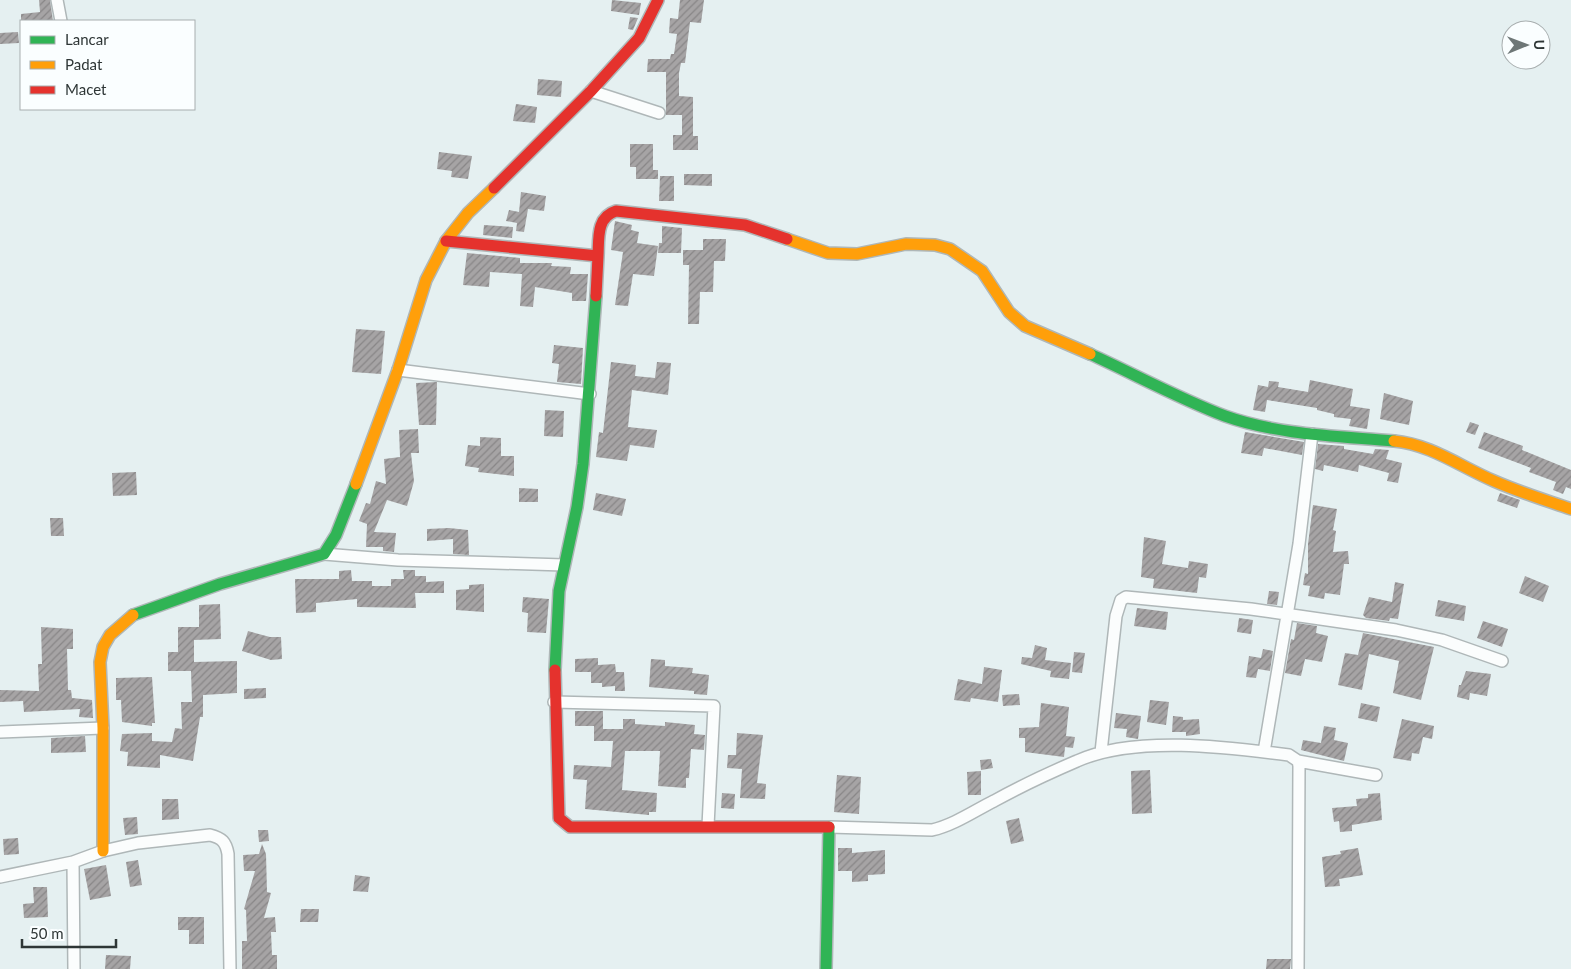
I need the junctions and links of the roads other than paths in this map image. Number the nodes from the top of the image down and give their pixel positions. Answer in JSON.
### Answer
{"nodes":[{"id":1,"x":57,"y":0,"type":"edge"},
{"id":2,"x":658,"y":0,"type":"edge"},
{"id":3,"x":61,"y":20,"type":"edge"},
{"id":4,"x":591,"y":91,"type":"junction"},
{"id":5,"x":659,"y":113,"type":"dead end"},
{"id":6,"x":446,"y":242,"type":"junction"},
{"id":7,"x":598,"y":256,"type":"junction"},
{"id":8,"x":398,"y":370,"type":"junction"},
{"id":9,"x":590,"y":394,"type":"junction"},
{"id":10,"x":1312,"y":434,"type":"junction"},
{"id":11,"x":1571,"y":509,"type":"edge"},
{"id":12,"x":324,"y":554,"type":"junction"},
{"id":13,"x":564,"y":565,"type":"junction"},
{"id":14,"x":1286,"y":614,"type":"junction"},
{"id":15,"x":1502,"y":661,"type":"dead end"},
{"id":16,"x":554,"y":702,"type":"junction"},
{"id":17,"x":103,"y":728,"type":"junction"},
{"id":18,"x":0,"y":732,"type":"edge"},
{"id":19,"x":1101,"y":752,"type":"junction"},
{"id":20,"x":1264,"y":752,"type":"junction"},
{"id":21,"x":1298,"y":761,"type":"junction"},
{"id":22,"x":1376,"y":775,"type":"dead end"},
{"id":23,"x":708,"y":826,"type":"junction"},
{"id":24,"x":829,"y":827,"type":"junction"},
{"id":25,"x":103,"y":851,"type":"junction"},
{"id":26,"x":73,"y":862,"type":"junction"},
{"id":27,"x":0,"y":877,"type":"edge"},
{"id":28,"x":74,"y":969,"type":"edge"},
{"id":29,"x":230,"y":969,"type":"edge"},
{"id":30,"x":826,"y":969,"type":"edge"},
{"id":31,"x":1298,"y":969,"type":"edge"}],
"edges":[{"from":1,"to":3,"type":"street"},
{"from":2,"to":4,"type":"street"},
{"from":4,"to":5,"type":"street"},
{"from":4,"to":6,"type":"street"},
{"from":6,"to":7,"type":"street"},
{"from":6,"to":8,"type":"street"},
{"from":7,"to":9,"type":"street"},
{"from":7,"to":10,"type":"street"},
{"from":8,"to":9,"type":"street"},
{"from":8,"to":12,"type":"street"},
{"from":9,"to":13,"type":"street"},
{"from":10,"to":11,"type":"street"},
{"from":10,"to":14,"type":"street"},
{"from":12,"to":13,"type":"street"},
{"from":12,"to":17,"type":"street"},
{"from":13,"to":16,"type":"street"},
{"from":14,"to":15,"type":"street"},
{"from":14,"to":19,"type":"street"},
{"from":14,"to":20,"type":"street"},
{"from":16,"to":23,"type":"street"},
{"from":16,"to":23,"type":"street"},
{"from":17,"to":18,"type":"street"},
{"from":17,"to":25,"type":"street"},
{"from":19,"to":20,"type":"street"},
{"from":19,"to":24,"type":"street"},
{"from":20,"to":21,"type":"street"},
{"from":21,"to":22,"type":"street"},
{"from":21,"to":31,"type":"street"},
{"from":23,"to":24,"type":"street"},
{"from":24,"to":30,"type":"street"},
{"from":25,"to":26,"type":"street"},
{"from":25,"to":29,"type":"street"},
{"from":26,"to":27,"type":"street"},
{"from":26,"to":28,"type":"street"}]}
